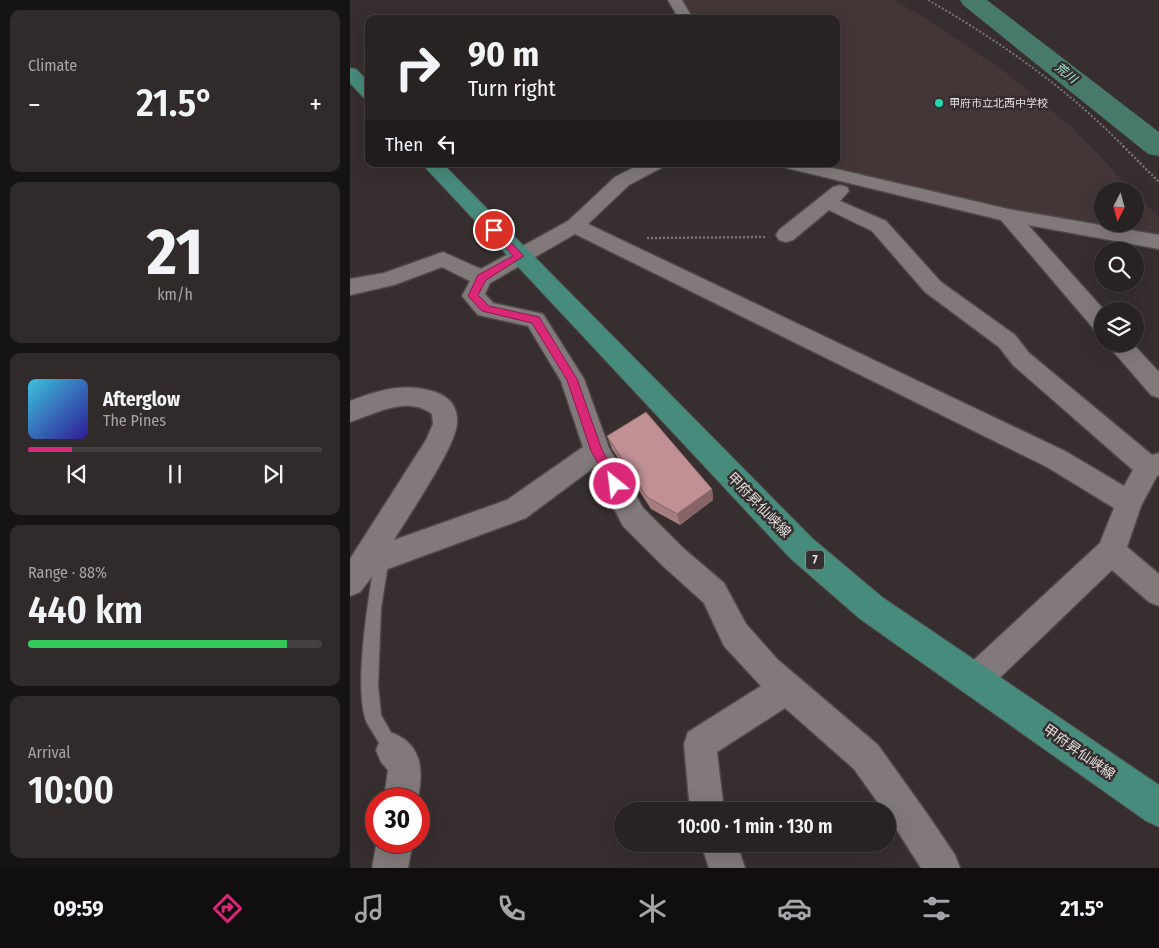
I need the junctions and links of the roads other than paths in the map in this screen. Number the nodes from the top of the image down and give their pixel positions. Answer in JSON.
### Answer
{"nodes":[{"id":1,"x":675,"y":0,"type":"edge"},
{"id":2,"x":684,"y":15,"type":"edge"},
{"id":3,"x":350,"y":73,"type":"edge"},
{"id":4,"x":365,"y":89,"type":"edge"},
{"id":5,"x":435,"y":167,"type":"edge"},
{"id":6,"x":649,"y":167,"type":"edge"},
{"id":7,"x":806,"y":167,"type":"edge"},
{"id":8,"x":855,"y":178,"type":"junction"},
{"id":9,"x":826,"y":202,"type":"junction"},
{"id":10,"x":1008,"y":215,"type":"junction"},
{"id":11,"x":575,"y":226,"type":"junction"},
{"id":12,"x":786,"y":235,"type":"road end"},
{"id":13,"x":1159,"y":242,"type":"edge"},
{"id":14,"x":519,"y":256,"type":"junction"},
{"id":15,"x":482,"y":278,"type":"junction"},
{"id":16,"x":350,"y":286,"type":"edge"},
{"id":17,"x":1094,"y":314,"type":"edge"},
{"id":18,"x":1127,"y":352,"type":"edge"},
{"id":19,"x":1159,"y":388,"type":"edge"},
{"id":20,"x":350,"y":412,"type":"edge"},
{"id":21,"x":597,"y":451,"type":"junction"},
{"id":22,"x":1153,"y":466,"type":"edge"},
{"id":23,"x":1129,"y":503,"type":"junction"},
{"id":24,"x":1111,"y":552,"type":"junction"},
{"id":25,"x":365,"y":568,"type":"edge"},
{"id":26,"x":1159,"y":592,"type":"edge"},
{"id":27,"x":975,"y":680,"type":"junction"},
{"id":28,"x":787,"y":688,"type":"junction"},
{"id":29,"x":393,"y":750,"type":"joint"},
{"id":30,"x":404,"y":788,"type":"edge"},
{"id":31,"x":706,"y":802,"type":"edge"},
{"id":32,"x":1159,"y":808,"type":"edge"},
{"id":33,"x":722,"y":852,"type":"edge"},
{"id":34,"x":392,"y":853,"type":"edge"},
{"id":35,"x":390,"y":868,"type":"edge"},
{"id":36,"x":727,"y":868,"type":"edge"},
{"id":37,"x":942,"y":868,"type":"edge"}],
"edges":[{"from":1,"to":2,"type":"street"},
{"from":3,"to":4,"type":"main road"},
{"from":5,"to":14,"type":"main road","name":"甲府昇仙峡線","number":"7"},
{"from":6,"to":11,"type":"street"},
{"from":7,"to":8,"type":"street"},
{"from":8,"to":9,"type":"street"},
{"from":8,"to":10,"type":"street"},
{"from":9,"to":12,"type":"street"},
{"from":9,"to":22,"type":"street"},
{"from":10,"to":13,"type":"street"},
{"from":10,"to":17,"type":"street"},
{"from":11,"to":14,"type":"street"},
{"from":11,"to":23,"type":"street"},
{"from":14,"to":15,"type":"street"},
{"from":14,"to":27,"type":"main road","name":"甲府昇仙峡線","number":"7"},
{"from":15,"to":16,"type":"street"},
{"from":15,"to":21,"type":"street"},
{"from":18,"to":19,"type":"street"},
{"from":20,"to":25,"type":"street"},
{"from":21,"to":25,"type":"street"},
{"from":21,"to":28,"type":"street"},
{"from":22,"to":23,"type":"street"},
{"from":23,"to":24,"type":"street"},
{"from":24,"to":26,"type":"street"},
{"from":24,"to":27,"type":"street"},
{"from":25,"to":29,"type":"lane"},
{"from":27,"to":32,"type":"main road","name":"甲府昇仙峡線","number":"7"},
{"from":28,"to":31,"type":"street"},
{"from":28,"to":37,"type":"street"},
{"from":29,"to":30,"type":"street"},
{"from":33,"to":36,"type":"street"},
{"from":34,"to":35,"type":"street"}]}
